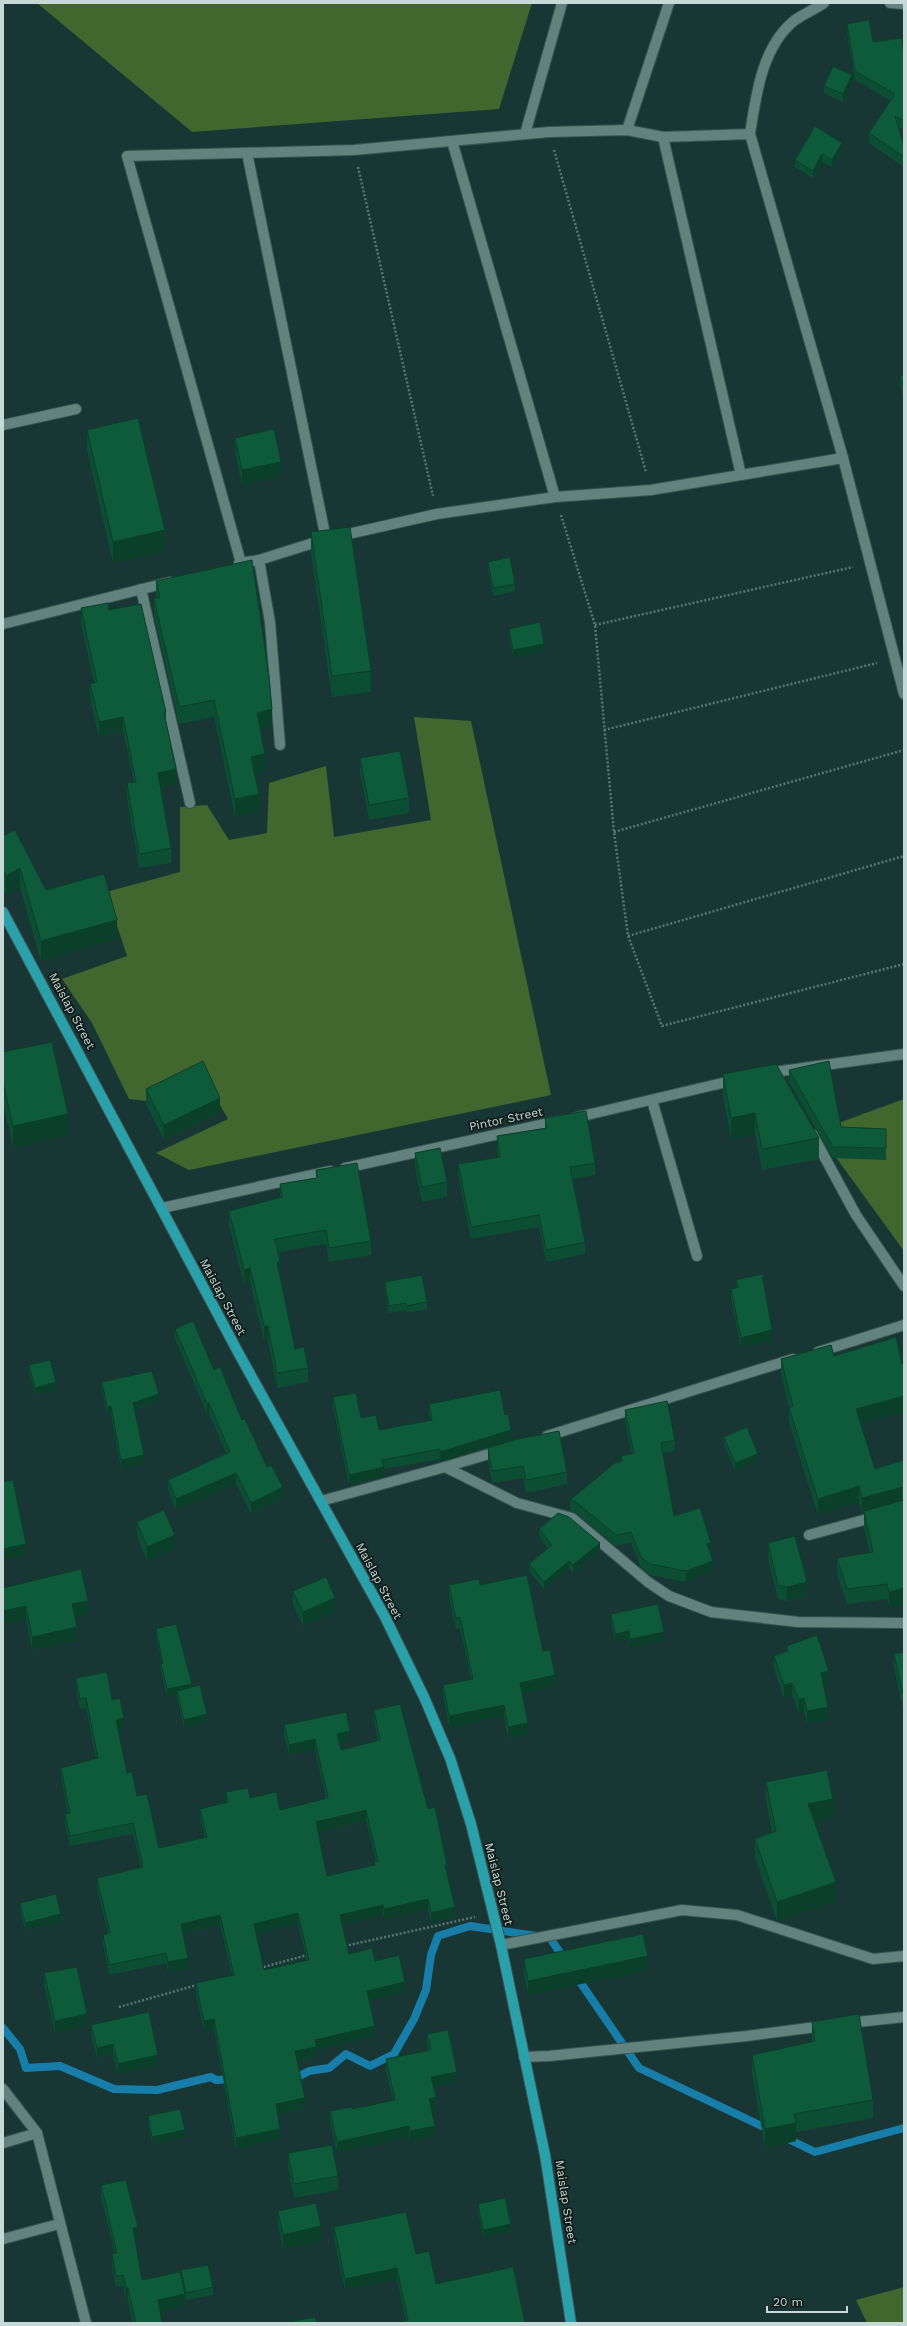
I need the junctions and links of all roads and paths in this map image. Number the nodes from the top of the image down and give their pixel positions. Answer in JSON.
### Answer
{"nodes":[{"id":1,"x":562,"y":3,"type":"edge"},
{"id":2,"x":669,"y":3,"type":"edge"},
{"id":3,"x":824,"y":3,"type":"edge"},
{"id":4,"x":890,"y":3,"type":"edge"},
{"id":5,"x":904,"y":4,"type":"edge"},
{"id":6,"x":627,"y":130,"type":"junction"},
{"id":7,"x":549,"y":132,"type":"junction"},
{"id":8,"x":526,"y":134,"type":"junction"},
{"id":9,"x":750,"y":134,"type":"junction"},
{"id":10,"x":663,"y":137,"type":"junction"},
{"id":11,"x":452,"y":141,"type":"junction"},
{"id":12,"x":354,"y":150,"type":"junction"},
{"id":13,"x":247,"y":153,"type":"junction"},
{"id":14,"x":76,"y":409,"type":"dead end"},
{"id":15,"x":3,"y":425,"type":"edge"},
{"id":16,"x":843,"y":458,"type":"junction"},
{"id":17,"x":741,"y":475,"type":"junction"},
{"id":18,"x":651,"y":490,"type":"junction"},
{"id":19,"x":555,"y":497,"type":"junction"},
{"id":20,"x":437,"y":514,"type":"junction"},
{"id":21,"x":326,"y":539,"type":"junction"},
{"id":22,"x":259,"y":560,"type":"junction"},
{"id":23,"x":240,"y":563,"type":"junction"},
{"id":24,"x":870,"y":564,"type":"junction"},
{"id":25,"x":225,"y":567,"type":"edge"},
{"id":26,"x":179,"y":579,"type":"edge"},
{"id":27,"x":141,"y":589,"type":"junction"},
{"id":28,"x":3,"y":624,"type":"edge"},
{"id":29,"x":595,"y":625,"type":"junction"},
{"id":30,"x":895,"y":658,"type":"junction"},
{"id":31,"x":904,"y":694,"type":"edge"},
{"id":32,"x":604,"y":730,"type":"junction"},
{"id":33,"x":280,"y":745,"type":"dead end"},
{"id":34,"x":904,"y":750,"type":"edge"},
{"id":35,"x":190,"y":803,"type":"dead end"},
{"id":36,"x":614,"y":832,"type":"junction"},
{"id":37,"x":904,"y":856,"type":"edge"},
{"id":38,"x":3,"y":912,"type":"edge"},
{"id":39,"x":628,"y":936,"type":"junction"},
{"id":40,"x":904,"y":964,"type":"edge"},
{"id":41,"x":904,"y":1054,"type":"edge"},
{"id":42,"x":775,"y":1071,"type":"junction"},
{"id":43,"x":760,"y":1075,"type":"edge"},
{"id":44,"x":744,"y":1078,"type":"edge"},
{"id":45,"x":783,"y":1084,"type":"edge"},
{"id":46,"x":652,"y":1100,"type":"junction"},
{"id":47,"x":807,"y":1125,"type":"edge"},
{"id":48,"x":162,"y":1208,"type":"junction"},
{"id":49,"x":697,"y":1256,"type":"dead end"},
{"id":50,"x":904,"y":1286,"type":"edge"},
{"id":51,"x":904,"y":1325,"type":"edge"},
{"id":52,"x":536,"y":1439,"type":"edge"},
{"id":53,"x":506,"y":1449,"type":"edge"},
{"id":54,"x":446,"y":1467,"type":"junction"},
{"id":55,"x":321,"y":1501,"type":"junction"},
{"id":56,"x":904,"y":1509,"type":"edge"},
{"id":57,"x":809,"y":1535,"type":"dead end"},
{"id":58,"x":904,"y":1623,"type":"edge"},
{"id":59,"x":493,"y":1913,"type":"junction"},
{"id":60,"x":501,"y":1945,"type":"junction"},
{"id":61,"x":339,"y":1947,"type":"edge"},
{"id":62,"x":309,"y":1955,"type":"edge"},
{"id":63,"x":904,"y":1956,"type":"edge"},
{"id":64,"x":256,"y":1969,"type":"edge"},
{"id":65,"x":202,"y":1984,"type":"edge"},
{"id":66,"x":119,"y":2007,"type":"dead end"},
{"id":67,"x":904,"y":2017,"type":"edge"},
{"id":68,"x":524,"y":2057,"type":"junction"},
{"id":69,"x":3,"y":2089,"type":"edge"},
{"id":70,"x":37,"y":2134,"type":"junction"},
{"id":71,"x":3,"y":2142,"type":"edge"},
{"id":72,"x":59,"y":2224,"type":"junction"},
{"id":73,"x":3,"y":2239,"type":"edge"},
{"id":74,"x":86,"y":2323,"type":"edge"},
{"id":75,"x":570,"y":2323,"type":"edge"}],
"edges":[{"from":1,"to":8,"type":"street"},
{"from":2,"to":6,"type":"street"},
{"from":3,"to":9,"type":"street"},
{"from":4,"to":5,"type":"street"},
{"from":6,"to":7,"type":"street"},
{"from":6,"to":10,"type":"street"},
{"from":7,"to":8,"type":"street"},
{"from":7,"to":18,"type":"path"},
{"from":8,"to":11,"type":"street"},
{"from":9,"to":10,"type":"street"},
{"from":9,"to":16,"type":"street"},
{"from":10,"to":17,"type":"street"},
{"from":11,"to":12,"type":"street"},
{"from":11,"to":19,"type":"street"},
{"from":12,"to":13,"type":"street"},
{"from":12,"to":20,"type":"path"},
{"from":13,"to":21,"type":"street"},
{"from":13,"to":23,"type":"street"},
{"from":14,"to":15,"type":"street"},
{"from":16,"to":17,"type":"street"},
{"from":16,"to":24,"type":"street"},
{"from":17,"to":18,"type":"street"},
{"from":18,"to":19,"type":"street"},
{"from":19,"to":20,"type":"street"},
{"from":19,"to":29,"type":"path"},
{"from":20,"to":21,"type":"street"},
{"from":21,"to":22,"type":"street"},
{"from":22,"to":23,"type":"street"},
{"from":22,"to":33,"type":"street"},
{"from":23,"to":25,"type":"street"},
{"from":24,"to":29,"type":"path"},
{"from":24,"to":30,"type":"street"},
{"from":26,"to":27,"type":"street"},
{"from":27,"to":28,"type":"street"},
{"from":27,"to":35,"type":"street"},
{"from":29,"to":32,"type":"path"},
{"from":30,"to":31,"type":"street"},
{"from":30,"to":32,"type":"path"},
{"from":32,"to":36,"type":"path"},
{"from":34,"to":36,"type":"path"},
{"from":36,"to":39,"type":"path"},
{"from":37,"to":39,"type":"path"},
{"from":38,"to":48,"type":"main road","name":"Maislap Street"},
{"from":39,"to":40,"type":"path"},
{"from":41,"to":42,"type":"street"},
{"from":42,"to":43,"type":"street"},
{"from":42,"to":45,"type":"street"},
{"from":44,"to":46,"type":"street","name":"Pintor Street"},
{"from":46,"to":48,"type":"street","name":"Pintor Street"},
{"from":46,"to":49,"type":"street"},
{"from":47,"to":50,"type":"street"},
{"from":48,"to":55,"type":"main road","name":"Maislap Street"},
{"from":51,"to":52,"type":"street"},
{"from":53,"to":54,"type":"street"},
{"from":54,"to":55,"type":"street"},
{"from":54,"to":58,"type":"street"},
{"from":55,"to":59,"type":"main road","name":"Maislap Street"},
{"from":56,"to":57,"type":"street"},
{"from":59,"to":60,"type":"main road","name":"Maislap Street"},
{"from":59,"to":61,"type":"path"},
{"from":60,"to":63,"type":"street"},
{"from":60,"to":68,"type":"main road","name":"Maislap Street"},
{"from":62,"to":64,"type":"path"},
{"from":65,"to":66,"type":"path"},
{"from":67,"to":68,"type":"street"},
{"from":68,"to":75,"type":"main road","name":"Maislap Street"},
{"from":69,"to":70,"type":"street"},
{"from":70,"to":71,"type":"street"},
{"from":70,"to":72,"type":"street"},
{"from":72,"to":73,"type":"street"},
{"from":72,"to":74,"type":"street"}]}
